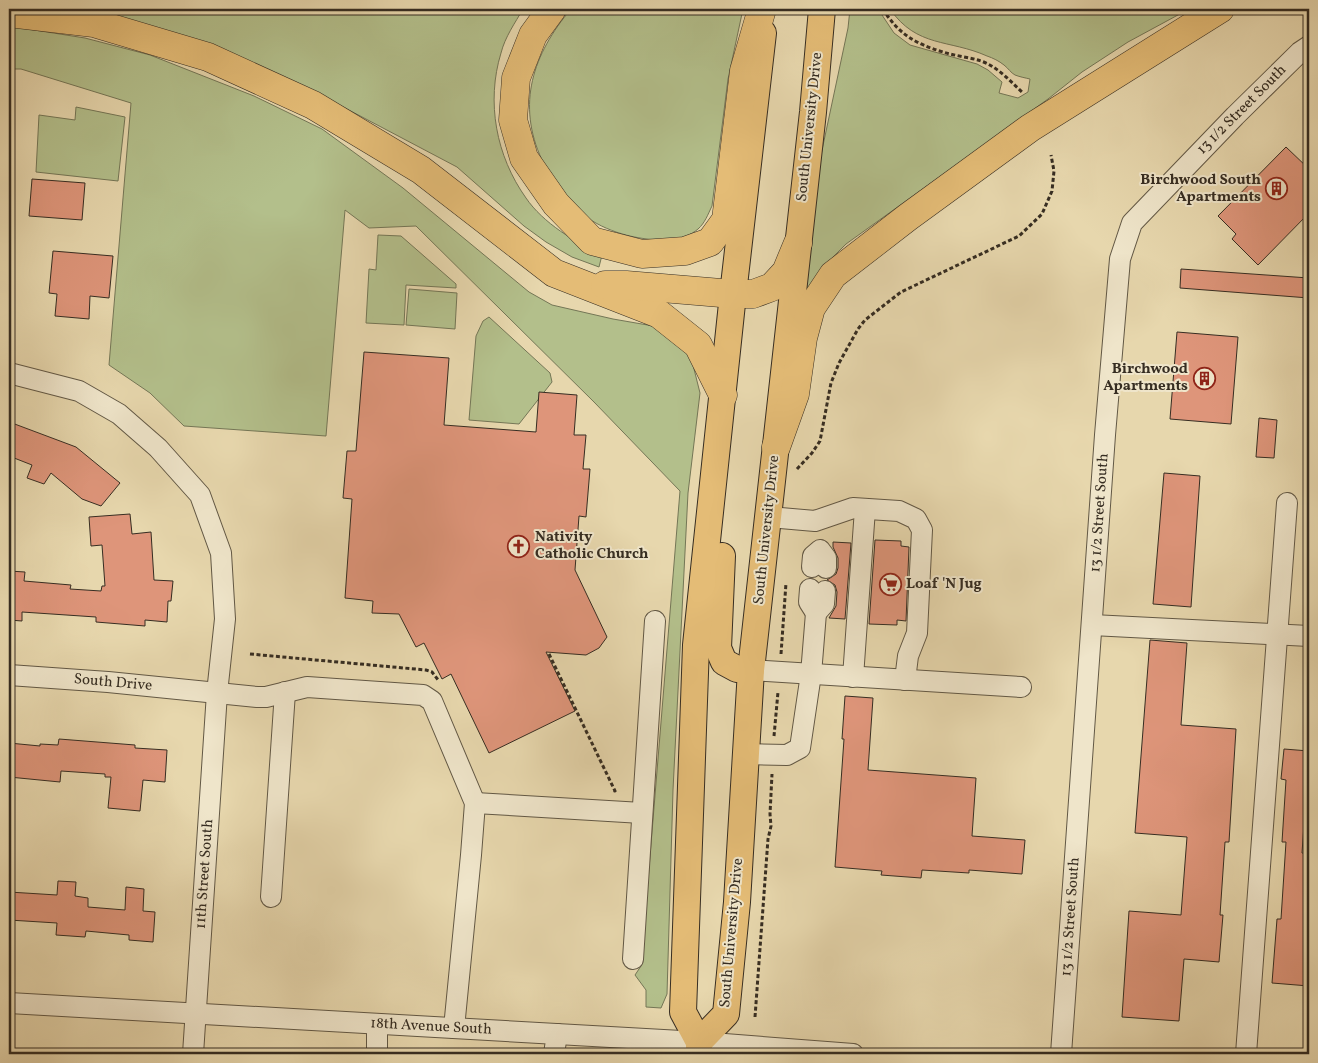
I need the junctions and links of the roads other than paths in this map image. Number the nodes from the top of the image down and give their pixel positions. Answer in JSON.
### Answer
{"nodes":[{"id":1,"x":552,"y":9,"type":"edge"},
{"id":2,"x":762,"y":9,"type":"edge"},
{"id":3,"x":766,"y":9,"type":"edge"},
{"id":4,"x":822,"y":9,"type":"edge"},
{"id":5,"x":1220,"y":9,"type":"edge"},
{"id":6,"x":9,"y":13,"type":"edge"},
{"id":7,"x":1309,"y":46,"type":"edge"},
{"id":8,"x":798,"y":243,"type":"junction"},
{"id":9,"x":589,"y":286,"type":"junction"},
{"id":10,"x":733,"y":294,"type":"junction"},
{"id":11,"x":9,"y":373,"type":"edge"},
{"id":12,"x":723,"y":396,"type":"junction"},
{"id":13,"x":776,"y":447,"type":"junction"},
{"id":14,"x":1287,"y":502,"type":"dead end"},
{"id":15,"x":865,"y":509,"type":"junction"},
{"id":16,"x":768,"y":517,"type":"junction"},
{"id":17,"x":823,"y":518,"type":"junction"},
{"id":18,"x":819,"y":562,"type":"dead end"},
{"id":19,"x":817,"y":590,"type":"dead end"},
{"id":20,"x":655,"y":621,"type":"dead end"},
{"id":21,"x":1092,"y":625,"type":"junction"},
{"id":22,"x":1277,"y":634,"type":"junction"},
{"id":23,"x":1309,"y":636,"type":"edge"},
{"id":24,"x":751,"y":670,"type":"junction"},
{"id":25,"x":811,"y":674,"type":"junction"},
{"id":26,"x":9,"y":675,"type":"edge"},
{"id":27,"x":853,"y":677,"type":"junction"},
{"id":28,"x":905,"y":680,"type":"junction"},
{"id":29,"x":1021,"y":687,"type":"dead end"},
{"id":30,"x":285,"y":692,"type":"junction"},
{"id":31,"x":217,"y":693,"type":"junction"},
{"id":32,"x":746,"y":754,"type":"junction"},
{"id":33,"x":475,"y":803,"type":"junction"},
{"id":34,"x":642,"y":813,"type":"junction"},
{"id":35,"x":271,"y":896,"type":"dead end"},
{"id":36,"x":633,"y":959,"type":"dead end"},
{"id":37,"x":9,"y":1003,"type":"edge"},
{"id":38,"x":196,"y":1014,"type":"junction"},
{"id":39,"x":377,"y":1024,"type":"junction"},
{"id":40,"x":454,"y":1028,"type":"junction"},
{"id":41,"x":556,"y":1034,"type":"junction"},
{"id":42,"x":699,"y":1048,"type":"edge"},
{"id":43,"x":193,"y":1054,"type":"edge"},
{"id":44,"x":376,"y":1054,"type":"edge"},
{"id":45,"x":554,"y":1054,"type":"edge"},
{"id":46,"x":853,"y":1054,"type":"edge"},
{"id":47,"x":1061,"y":1054,"type":"edge"},
{"id":48,"x":1246,"y":1054,"type":"edge"}],
"edges":[{"from":1,"to":2,"type":"highway"},
{"from":3,"to":10,"type":"main road"},
{"from":4,"to":8,"type":"main road","name":"South University Drive"},
{"from":5,"to":13,"type":"highway"},
{"from":6,"to":9,"type":"highway"},
{"from":7,"to":21,"type":"street","name":"13 1/2 Street South"},
{"from":8,"to":10,"type":"highway"},
{"from":8,"to":13,"type":"main road","name":"South University Drive"},
{"from":9,"to":10,"type":"highway"},
{"from":9,"to":12,"type":"highway"},
{"from":10,"to":12,"type":"main road"},
{"from":11,"to":31,"type":"street","name":"11th Street South"},
{"from":12,"to":24,"type":"main road"},
{"from":12,"to":42,"type":"main road"},
{"from":13,"to":16,"type":"main road","name":"South University Drive"},
{"from":14,"to":22,"type":"street"},
{"from":15,"to":17,"type":"street"},
{"from":15,"to":27,"type":"street"},
{"from":15,"to":28,"type":"street"},
{"from":16,"to":17,"type":"street"},
{"from":16,"to":24,"type":"main road","name":"South University Drive"},
{"from":17,"to":18,"type":"street"},
{"from":19,"to":25,"type":"street"},
{"from":20,"to":34,"type":"street"},
{"from":21,"to":22,"type":"street"},
{"from":21,"to":47,"type":"street","name":"13 1/2 Street South"},
{"from":22,"to":23,"type":"street"},
{"from":22,"to":48,"type":"street"},
{"from":24,"to":25,"type":"street"},
{"from":24,"to":32,"type":"main road","name":"South University Drive"},
{"from":25,"to":27,"type":"street"},
{"from":25,"to":32,"type":"street"},
{"from":26,"to":31,"type":"street","name":"South Drive"},
{"from":27,"to":28,"type":"street"},
{"from":28,"to":29,"type":"street"},
{"from":30,"to":31,"type":"street","name":"South Drive"},
{"from":30,"to":33,"type":"street","name":"South Drive"},
{"from":30,"to":35,"type":"street"},
{"from":31,"to":38,"type":"street","name":"11th Street South"},
{"from":32,"to":42,"type":"main road","name":"South University Drive"},
{"from":33,"to":34,"type":"street"},
{"from":33,"to":40,"type":"street"},
{"from":34,"to":36,"type":"street"},
{"from":37,"to":38,"type":"street","name":"18th Avenue South"},
{"from":38,"to":39,"type":"street","name":"18th Avenue South"},
{"from":38,"to":43,"type":"street","name":"11th Street South"},
{"from":39,"to":40,"type":"street","name":"18th Avenue South"},
{"from":39,"to":44,"type":"street"},
{"from":40,"to":41,"type":"street","name":"18th Avenue South"},
{"from":41,"to":42,"type":"street","name":"18th Avenue South"},
{"from":41,"to":45,"type":"street"},
{"from":42,"to":46,"type":"street","name":"18th Avenue South"}]}
